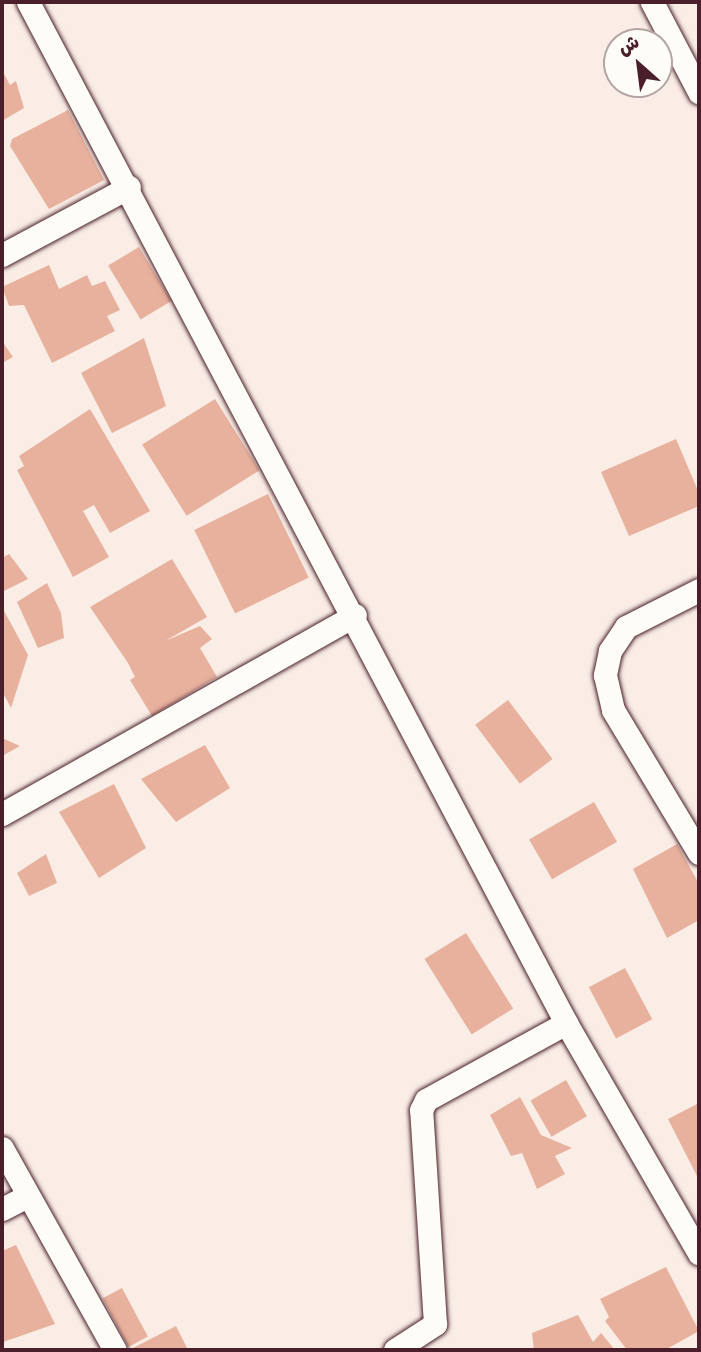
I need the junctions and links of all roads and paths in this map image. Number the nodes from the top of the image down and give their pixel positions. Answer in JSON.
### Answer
{"nodes":[{"id":1,"x":28,"y":2,"type":"edge"},
{"id":2,"x":652,"y":2,"type":"edge"},
{"id":3,"x":699,"y":92,"type":"edge"},
{"id":4,"x":129,"y":187,"type":"junction"},
{"id":5,"x":2,"y":255,"type":"edge"},
{"id":6,"x":699,"y":590,"type":"edge"},
{"id":7,"x":355,"y":615,"type":"junction"},
{"id":8,"x":2,"y":814,"type":"edge"},
{"id":9,"x":699,"y":853,"type":"edge"},
{"id":10,"x":566,"y":1023,"type":"junction"},
{"id":11,"x":2,"y":1148,"type":"edge"},
{"id":12,"x":27,"y":1196,"type":"junction"},
{"id":13,"x":2,"y":1209,"type":"edge"},
{"id":14,"x":699,"y":1253,"type":"edge"},
{"id":15,"x":115,"y":1350,"type":"edge"},
{"id":16,"x":395,"y":1350,"type":"edge"}],
"edges":[{"from":1,"to":4,"type":"street"},
{"from":2,"to":3,"type":"street"},
{"from":4,"to":5,"type":"street"},
{"from":4,"to":7,"type":"street"},
{"from":6,"to":9,"type":"street"},
{"from":7,"to":8,"type":"street"},
{"from":7,"to":10,"type":"street"},
{"from":10,"to":14,"type":"street"},
{"from":10,"to":16,"type":"street"},
{"from":11,"to":12,"type":"street"},
{"from":12,"to":13,"type":"street"},
{"from":12,"to":15,"type":"street"}]}
